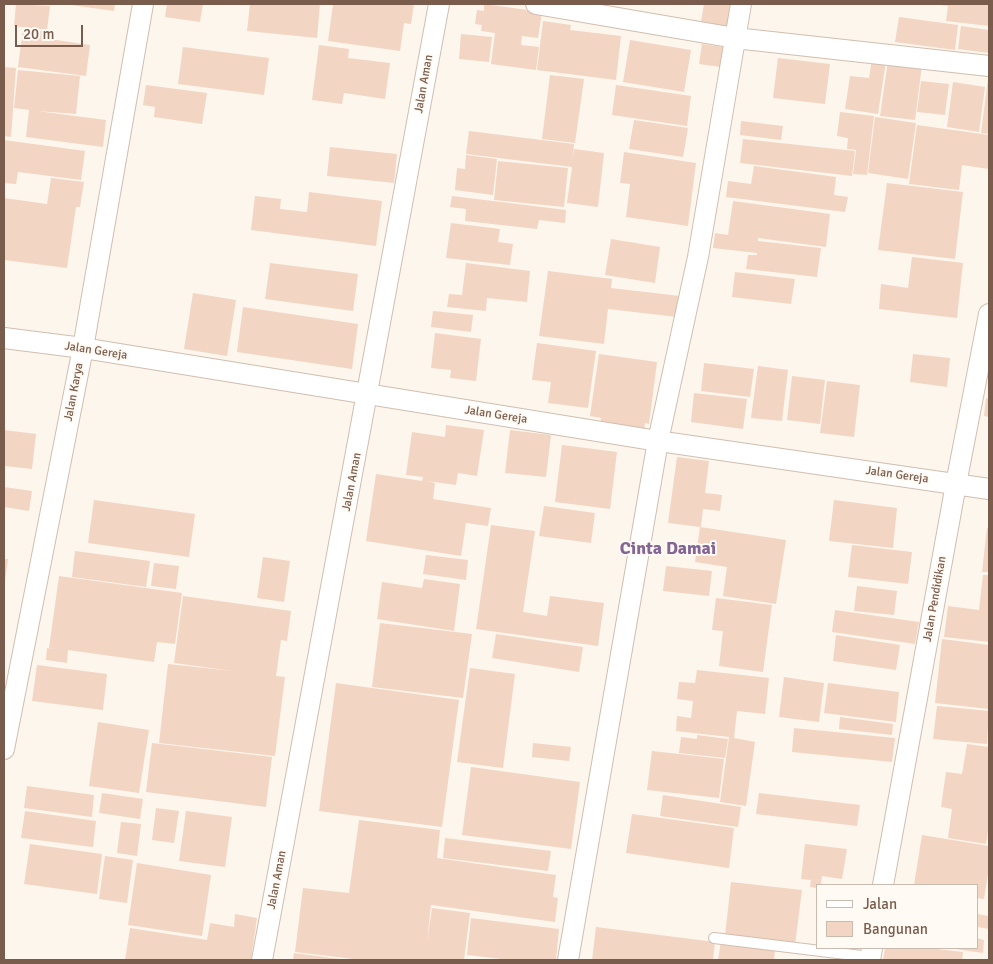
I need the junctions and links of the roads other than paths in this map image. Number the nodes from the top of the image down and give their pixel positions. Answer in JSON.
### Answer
{"nodes":[{"id":1,"x":143,"y":4,"type":"edge"},
{"id":2,"x":439,"y":4,"type":"edge"},
{"id":3,"x":536,"y":4,"type":"edge"},
{"id":4,"x":741,"y":4,"type":"edge"},
{"id":5,"x":735,"y":38,"type":"junction"},
{"id":6,"x":989,"y":66,"type":"edge"},
{"id":7,"x":989,"y":314,"type":"edge"},
{"id":8,"x":4,"y":338,"type":"edge"},
{"id":9,"x":82,"y":348,"type":"junction"},
{"id":10,"x":368,"y":394,"type":"junction"},
{"id":11,"x":658,"y":441,"type":"junction"},
{"id":12,"x":956,"y":484,"type":"junction"},
{"id":13,"x":989,"y":489,"type":"edge"},
{"id":14,"x":4,"y":749,"type":"edge"},
{"id":15,"x":883,"y":884,"type":"edge"},
{"id":16,"x":714,"y":938,"type":"dead end"},
{"id":17,"x":871,"y":955,"type":"edge"},
{"id":18,"x":262,"y":960,"type":"edge"},
{"id":19,"x":568,"y":960,"type":"edge"}],
"edges":[{"from":1,"to":9,"type":"street","name":"Jalan Karya"},
{"from":2,"to":10,"type":"street","name":"Jalan Aman"},
{"from":3,"to":5,"type":"street"},
{"from":4,"to":5,"type":"street"},
{"from":5,"to":6,"type":"street"},
{"from":5,"to":11,"type":"street"},
{"from":7,"to":12,"type":"street","name":"Jalan Pendidikan"},
{"from":8,"to":9,"type":"street","name":"Jalan Gereja"},
{"from":9,"to":10,"type":"street","name":"Jalan Gereja"},
{"from":9,"to":14,"type":"street","name":"Jalan Karya"},
{"from":10,"to":11,"type":"street","name":"Jalan Gereja"},
{"from":10,"to":18,"type":"street","name":"Jalan Aman"},
{"from":11,"to":12,"type":"street","name":"Jalan Gereja"},
{"from":11,"to":19,"type":"street"},
{"from":12,"to":13,"type":"street","name":"Jalan Gereja"},
{"from":12,"to":15,"type":"street","name":"Jalan Pendidikan"},
{"from":16,"to":17,"type":"lane"}]}
